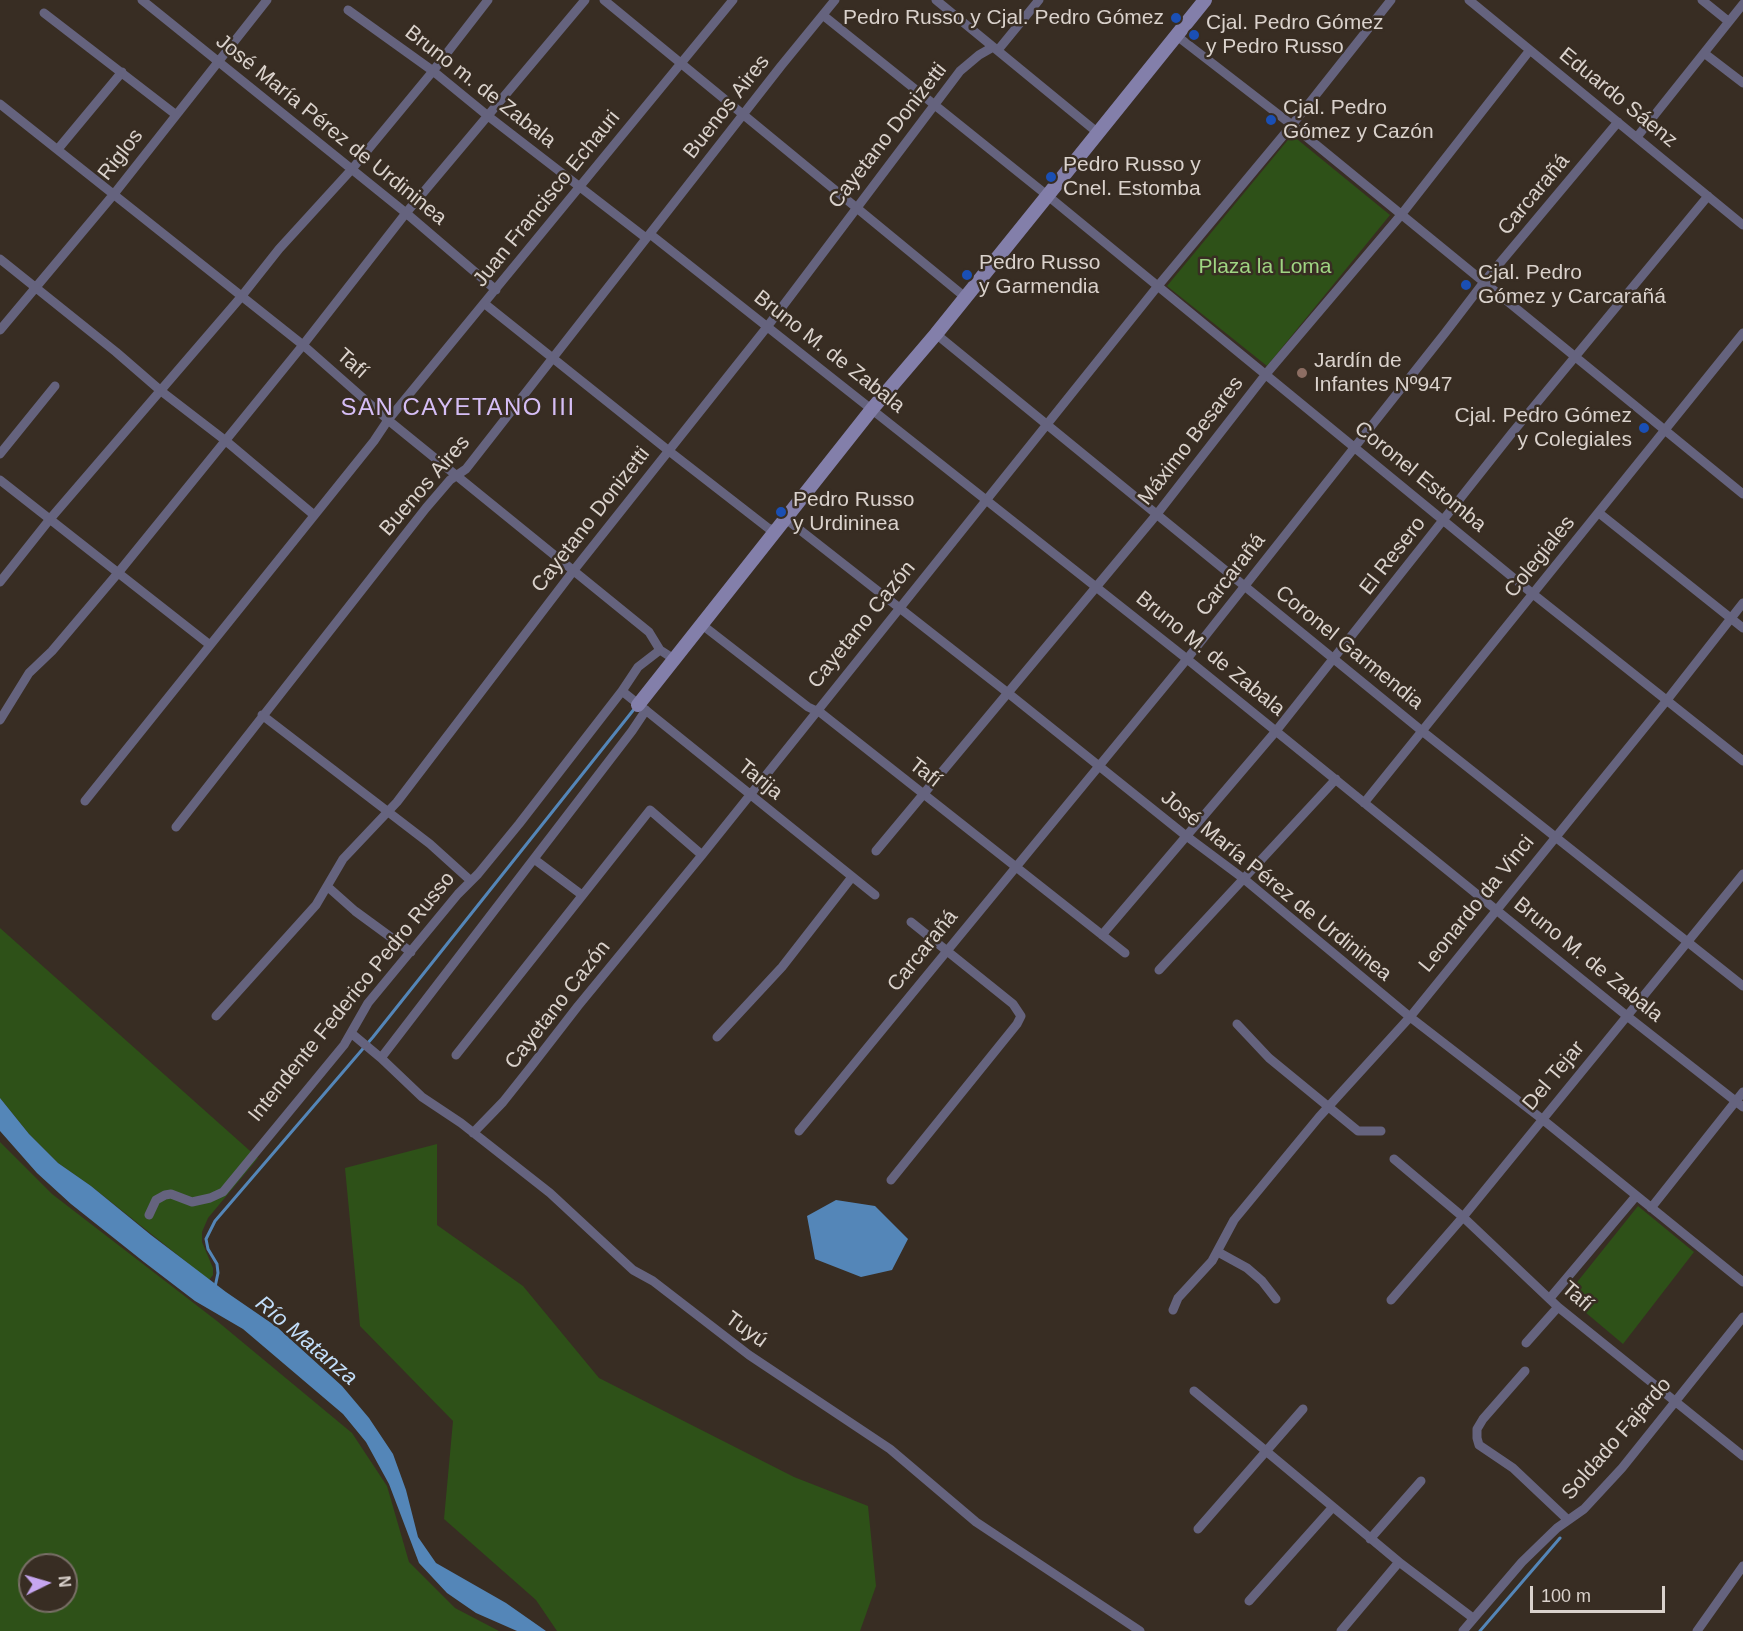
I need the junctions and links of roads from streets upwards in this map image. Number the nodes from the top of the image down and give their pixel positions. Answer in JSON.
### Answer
{"nodes":[{"id":1,"x":142,"y":0,"type":"edge"},
{"id":2,"x":267,"y":0,"type":"edge"},
{"id":3,"x":488,"y":0,"type":"edge"},
{"id":4,"x":585,"y":0,"type":"edge"},
{"id":5,"x":604,"y":0,"type":"edge"},
{"id":6,"x":733,"y":0,"type":"edge"},
{"id":7,"x":835,"y":0,"type":"edge"},
{"id":8,"x":936,"y":0,"type":"edge"},
{"id":9,"x":1039,"y":0,"type":"edge"},
{"id":10,"x":1205,"y":0,"type":"edge"},
{"id":11,"x":1391,"y":0,"type":"edge"},
{"id":12,"x":1702,"y":0,"type":"edge"},
{"id":13,"x":1474,"y":1,"type":"edge"},
{"id":14,"x":1743,"y":4,"type":"edge"},
{"id":15,"x":348,"y":10,"type":"dead end"},
{"id":16,"x":44,"y":13,"type":"dead end"},
{"id":17,"x":824,"y":16,"type":"junction"},
{"id":18,"x":1728,"y":21,"type":"junction"},
{"id":19,"x":1177,"y":36,"type":"junction"},
{"id":20,"x":996,"y":48,"type":"junction"},
{"id":21,"x":1530,"y":50,"type":"junction"},
{"id":22,"x":1704,"y":53,"type":"junction"},
{"id":23,"x":217,"y":61,"type":"junction"},
{"id":24,"x":680,"y":64,"type":"junction"},
{"id":25,"x":433,"y":71,"type":"junction"},
{"id":26,"x":122,"y":72,"type":"junction"},
{"id":27,"x":1743,"y":83,"type":"edge"},
{"id":28,"x":0,"y":104,"type":"edge"},
{"id":29,"x":935,"y":105,"type":"junction"},
{"id":30,"x":175,"y":114,"type":"junction"},
{"id":31,"x":488,"y":116,"type":"junction"},
{"id":32,"x":743,"y":116,"type":"junction"},
{"id":33,"x":1618,"y":122,"type":"junction"},
{"id":34,"x":1292,"y":125,"type":"junction"},
{"id":35,"x":1098,"y":133,"type":"junction"},
{"id":36,"x":1637,"y":137,"type":"junction"},
{"id":37,"x":58,"y":149,"type":"junction"},
{"id":38,"x":352,"y":169,"type":"junction"},
{"id":39,"x":579,"y":186,"type":"junction"},
{"id":40,"x":114,"y":194,"type":"junction"},
{"id":41,"x":1708,"y":195,"type":"junction"},
{"id":42,"x":1048,"y":196,"type":"junction"},
{"id":43,"x":856,"y":207,"type":"junction"},
{"id":44,"x":406,"y":213,"type":"junction"},
{"id":45,"x":1401,"y":215,"type":"junction"},
{"id":46,"x":1743,"y":225,"type":"edge"},
{"id":47,"x":648,"y":236,"type":"junction"},
{"id":48,"x":0,"y":259,"type":"edge"},
{"id":49,"x":1484,"y":282,"type":"junction"},
{"id":50,"x":1157,"y":287,"type":"junction"},
{"id":51,"x":35,"y":288,"type":"junction"},
{"id":52,"x":496,"y":290,"type":"junction"},
{"id":53,"x":241,"y":297,"type":"junction"},
{"id":54,"x":965,"y":297,"type":"junction"},
{"id":55,"x":485,"y":304,"type":"junction"},
{"id":56,"x":767,"y":327,"type":"junction"},
{"id":57,"x":0,"y":330,"type":"edge"},
{"id":58,"x":1743,"y":333,"type":"edge"},
{"id":59,"x":936,"y":334,"type":"junction"},
{"id":60,"x":303,"y":345,"type":"junction"},
{"id":61,"x":1576,"y":356,"type":"junction"},
{"id":62,"x":552,"y":358,"type":"junction"},
{"id":63,"x":1266,"y":374,"type":"junction"},
{"id":64,"x":55,"y":386,"type":"dead end"},
{"id":65,"x":161,"y":391,"type":"junction"},
{"id":66,"x":872,"y":409,"type":"junction"},
{"id":67,"x":388,"y":420,"type":"junction"},
{"id":68,"x":1047,"y":423,"type":"junction"},
{"id":69,"x":1666,"y":430,"type":"junction"},
{"id":70,"x":226,"y":441,"type":"junction"},
{"id":71,"x":1355,"y":447,"type":"junction"},
{"id":72,"x":669,"y":451,"type":"junction"},
{"id":73,"x":0,"y":454,"type":"edge"},
{"id":74,"x":456,"y":476,"type":"junction"},
{"id":75,"x":0,"y":480,"type":"edge"},
{"id":76,"x":1743,"y":494,"type":"edge"},
{"id":77,"x":986,"y":498,"type":"junction"},
{"id":78,"x":1599,"y":513,"type":"junction"},
{"id":79,"x":1157,"y":514,"type":"junction"},
{"id":80,"x":314,"y":515,"type":"junction"},
{"id":81,"x":50,"y":519,"type":"junction"},
{"id":82,"x":786,"y":519,"type":"junction"},
{"id":83,"x":1444,"y":520,"type":"junction"},
{"id":84,"x":776,"y":531,"type":"junction"},
{"id":85,"x":574,"y":570,"type":"junction"},
{"id":86,"x":118,"y":573,"type":"junction"},
{"id":87,"x":0,"y":582,"type":"edge"},
{"id":88,"x":1096,"y":586,"type":"junction"},
{"id":89,"x":1245,"y":586,"type":"junction"},
{"id":90,"x":1533,"y":594,"type":"junction"},
{"id":91,"x":1743,"y":603,"type":"edge"},
{"id":92,"x":899,"y":607,"type":"junction"},
{"id":93,"x":1731,"y":618,"type":"junction"},
{"id":94,"x":700,"y":624,"type":"junction"},
{"id":95,"x":1743,"y":628,"type":"edge"},
{"id":96,"x":210,"y":645,"type":"junction"},
{"id":97,"x":660,"y":650,"type":"junction"},
{"id":98,"x":674,"y":659,"type":"junction"},
{"id":99,"x":1187,"y":659,"type":"junction"},
{"id":100,"x":1334,"y":659,"type":"junction"},
{"id":101,"x":622,"y":691,"type":"junction"},
{"id":102,"x":1008,"y":693,"type":"junction"},
{"id":103,"x":1667,"y":700,"type":"junction"},
{"id":104,"x":642,"y":707,"type":"junction"},
{"id":105,"x":816,"y":711,"type":"junction"},
{"id":106,"x":262,"y":715,"type":"junction"},
{"id":107,"x":0,"y":720,"type":"edge"},
{"id":108,"x":1422,"y":730,"type":"junction"},
{"id":109,"x":1276,"y":731,"type":"junction"},
{"id":110,"x":1743,"y":761,"type":"edge"},
{"id":111,"x":1099,"y":765,"type":"junction"},
{"id":112,"x":1336,"y":779,"type":"junction"},
{"id":113,"x":749,"y":794,"type":"junction"},
{"id":114,"x":922,"y":794,"type":"junction"},
{"id":115,"x":85,"y":801,"type":"dead end"},
{"id":116,"x":1364,"y":803,"type":"junction"},
{"id":117,"x":387,"y":812,"type":"junction"},
{"id":118,"x":176,"y":827,"type":"dead end"},
{"id":119,"x":1185,"y":835,"type":"junction"},
{"id":120,"x":1556,"y":835,"type":"junction"},
{"id":121,"x":876,"y":851,"type":"dead end"},
{"id":122,"x":702,"y":855,"type":"junction"},
{"id":123,"x":534,"y":859,"type":"junction"},
{"id":124,"x":1015,"y":867,"type":"junction"},
{"id":125,"x":1743,"y":874,"type":"edge"},
{"id":126,"x":852,"y":877,"type":"junction"},
{"id":127,"x":1244,"y":879,"type":"junction"},
{"id":128,"x":471,"y":881,"type":"junction"},
{"id":129,"x":328,"y":887,"type":"junction"},
{"id":130,"x":582,"y":895,"type":"junction"},
{"id":131,"x":875,"y":896,"type":"dead end"},
{"id":132,"x":1496,"y":909,"type":"junction"},
{"id":133,"x":911,"y":922,"type":"dead end"},
{"id":134,"x":1102,"y":935,"type":"junction"},
{"id":135,"x":1687,"y":942,"type":"junction"},
{"id":136,"x":947,"y":951,"type":"junction"},
{"id":137,"x":411,"y":952,"type":"junction"},
{"id":138,"x":1125,"y":954,"type":"dead end"},
{"id":139,"x":1159,"y":970,"type":"dead end"},
{"id":140,"x":1743,"y":986,"type":"edge"},
{"id":141,"x":216,"y":1016,"type":"dead end"},
{"id":142,"x":1627,"y":1016,"type":"junction"},
{"id":143,"x":1410,"y":1017,"type":"junction"},
{"id":144,"x":1237,"y":1024,"type":"dead end"},
{"id":145,"x":351,"y":1033,"type":"junction"},
{"id":146,"x":717,"y":1037,"type":"dead end"},
{"id":147,"x":456,"y":1054,"type":"dead end"},
{"id":148,"x":381,"y":1058,"type":"junction"},
{"id":149,"x":1743,"y":1092,"type":"edge"},
{"id":150,"x":1739,"y":1104,"type":"edge"},
{"id":151,"x":1328,"y":1107,"type":"junction"},
{"id":152,"x":1542,"y":1119,"type":"junction"},
{"id":153,"x":799,"y":1131,"type":"dead end"},
{"id":154,"x":1381,"y":1131,"type":"dead end"},
{"id":155,"x":473,"y":1133,"type":"junction"},
{"id":156,"x":1394,"y":1159,"type":"dead end"},
{"id":157,"x":891,"y":1180,"type":"dead end"},
{"id":158,"x":1636,"y":1196,"type":"junction"},
{"id":159,"x":1651,"y":1208,"type":"junction"},
{"id":160,"x":149,"y":1215,"type":"dead end"},
{"id":161,"x":1463,"y":1217,"type":"junction"},
{"id":162,"x":1218,"y":1252,"type":"junction"},
{"id":163,"x":1743,"y":1282,"type":"edge"},
{"id":164,"x":1551,"y":1298,"type":"junction"},
{"id":165,"x":1276,"y":1299,"type":"dead end"},
{"id":166,"x":1391,"y":1300,"type":"dead end"},
{"id":167,"x":1558,"y":1307,"type":"junction"},
{"id":168,"x":1173,"y":1310,"type":"dead end"},
{"id":169,"x":1743,"y":1317,"type":"edge"},
{"id":170,"x":1526,"y":1343,"type":"dead end"},
{"id":171,"x":1525,"y":1371,"type":"dead end"},
{"id":172,"x":1194,"y":1391,"type":"dead end"},
{"id":173,"x":1675,"y":1400,"type":"junction"},
{"id":174,"x":1303,"y":1409,"type":"dead end"},
{"id":175,"x":1266,"y":1452,"type":"junction"},
{"id":176,"x":1743,"y":1456,"type":"edge"},
{"id":177,"x":1421,"y":1481,"type":"dead end"},
{"id":178,"x":1332,"y":1508,"type":"junction"},
{"id":179,"x":1568,"y":1520,"type":"junction"},
{"id":180,"x":1198,"y":1529,"type":"dead end"},
{"id":181,"x":1370,"y":1539,"type":"junction"},
{"id":182,"x":1399,"y":1562,"type":"junction"},
{"id":183,"x":1743,"y":1566,"type":"edge"},
{"id":184,"x":1249,"y":1601,"type":"dead end"},
{"id":185,"x":1473,"y":1618,"type":"junction"},
{"id":186,"x":1140,"y":1631,"type":"edge"},
{"id":187,"x":1341,"y":1631,"type":"edge"},
{"id":188,"x":1463,"y":1631,"type":"edge"},
{"id":189,"x":1697,"y":1631,"type":"edge"}],
"edges":[{"from":1,"to":23,"type":"street","name":"José María Pérez de Urdininea"},
{"from":2,"to":23,"type":"street","name":"Riglos"},
{"from":3,"to":25,"type":"street"},
{"from":4,"to":31,"type":"street"},
{"from":5,"to":24,"type":"street"},
{"from":6,"to":24,"type":"street","name":"Juan Francisco Echauri"},
{"from":7,"to":17,"type":"street","name":"Buenos Aires"},
{"from":8,"to":20,"type":"street"},
{"from":9,"to":20,"type":"street","name":"Cayetano Donizetti"},
{"from":10,"to":19,"type":"street"},
{"from":11,"to":34,"type":"street","name":"Cayetano Cazón"},
{"from":12,"to":18,"type":"street"},
{"from":13,"to":21,"type":"street","name":"Eduardo Sáenz"},
{"from":14,"to":18,"type":"street"},
{"from":15,"to":25,"type":"street","name":"Bruno m. de Zabala"},
{"from":16,"to":26,"type":"street"},
{"from":17,"to":29,"type":"street","name":"Coronel Estomba"},
{"from":17,"to":32,"type":"street","name":"Buenos Aires"},
{"from":18,"to":22,"type":"street"},
{"from":19,"to":34,"type":"street"},
{"from":19,"to":35,"type":"street"},
{"from":20,"to":29,"type":"street","name":"Cayetano Donizetti"},
{"from":20,"to":35,"type":"street"},
{"from":21,"to":33,"type":"street","name":"Eduardo Sáenz"},
{"from":21,"to":45,"type":"street","name":"Máximo Besares"},
{"from":22,"to":27,"type":"street"},
{"from":22,"to":36,"type":"street"},
{"from":23,"to":30,"type":"street","name":"Riglos"},
{"from":23,"to":38,"type":"street","name":"José María Pérez de Urdininea"},
{"from":24,"to":32,"type":"street"},
{"from":24,"to":39,"type":"street","name":"Juan Francisco Echauri"},
{"from":25,"to":31,"type":"street","name":"Bruno m. de Zabala"},
{"from":25,"to":38,"type":"street"},
{"from":26,"to":30,"type":"street"},
{"from":26,"to":37,"type":"street"},
{"from":28,"to":37,"type":"street","name":"Tafí"},
{"from":29,"to":42,"type":"street","name":"Coronel Estomba"},
{"from":29,"to":43,"type":"street","name":"Cayetano Donizetti"},
{"from":30,"to":40,"type":"street","name":"Riglos"},
{"from":31,"to":39,"type":"street","name":"Bruno m. de Zabala"},
{"from":31,"to":44,"type":"street"},
{"from":32,"to":43,"type":"street"},
{"from":32,"to":47,"type":"street","name":"Buenos Aires"},
{"from":33,"to":36,"type":"street","name":"Eduardo Sáenz"},
{"from":33,"to":49,"type":"street","name":"Carcarañá"},
{"from":34,"to":45,"type":"street"},
{"from":34,"to":50,"type":"street","name":"Cayetano Cazón"},
{"from":35,"to":42,"type":"street"},
{"from":36,"to":41,"type":"street","name":"Eduardo Sáenz"},
{"from":37,"to":40,"type":"street","name":"Tafí"},
{"from":38,"to":44,"type":"street","name":"José María Pérez de Urdininea"},
{"from":38,"to":53,"type":"street"},
{"from":39,"to":47,"type":"street","name":"Bruno m. de Zabala"},
{"from":39,"to":52,"type":"street","name":"Juan Francisco Echauri"},
{"from":40,"to":51,"type":"street","name":"Riglos"},
{"from":40,"to":53,"type":"street","name":"Tafí"},
{"from":41,"to":46,"type":"street","name":"Eduardo Sáenz"},
{"from":41,"to":61,"type":"street","name":"El Resero"},
{"from":42,"to":50,"type":"street","name":"Coronel Estomba"},
{"from":42,"to":54,"type":"street"},
{"from":43,"to":54,"type":"street"},
{"from":43,"to":56,"type":"street","name":"Cayetano Donizetti"},
{"from":44,"to":52,"type":"street","name":"José María Pérez de Urdininea"},
{"from":44,"to":60,"type":"street"},
{"from":45,"to":49,"type":"street"},
{"from":45,"to":63,"type":"street","name":"Máximo Besares"},
{"from":47,"to":56,"type":"street","name":"Bruno M. de Zabala"},
{"from":47,"to":62,"type":"street","name":"Buenos Aires"},
{"from":48,"to":51,"type":"street"},
{"from":49,"to":61,"type":"street"},
{"from":49,"to":71,"type":"street","name":"Carcarañá"},
{"from":50,"to":63,"type":"street","name":"Coronel Estomba"},
{"from":50,"to":68,"type":"street","name":"Cayetano Cazón"},
{"from":51,"to":57,"type":"street","name":"Riglos"},
{"from":51,"to":65,"type":"street"},
{"from":52,"to":55,"type":"street","name":"Juan Francisco Echauri"},
{"from":53,"to":60,"type":"street","name":"Tafí"},
{"from":53,"to":65,"type":"street"},
{"from":54,"to":59,"type":"street"},
{"from":55,"to":62,"type":"street"},
{"from":55,"to":67,"type":"street","name":"Juan Francisco Echauri"},
{"from":56,"to":66,"type":"street","name":"Bruno M. de Zabala"},
{"from":56,"to":72,"type":"street","name":"Cayetano Donizetti"},
{"from":58,"to":69,"type":"street","name":"Colegiales"},
{"from":59,"to":66,"type":"street"},
{"from":59,"to":68,"type":"street","name":"Coronel Garmendia"},
{"from":60,"to":67,"type":"street","name":"Tafí"},
{"from":60,"to":70,"type":"street"},
{"from":61,"to":69,"type":"street"},
{"from":61,"to":83,"type":"street","name":"El Resero"},
{"from":62,"to":72,"type":"street"},
{"from":62,"to":74,"type":"street","name":"Buenos Aires"},
{"from":63,"to":71,"type":"street","name":"Coronel Estomba"},
{"from":63,"to":79,"type":"street","name":"Máximo Besares"},
{"from":64,"to":73,"type":"street"},
{"from":65,"to":70,"type":"street"},
{"from":65,"to":81,"type":"street"},
{"from":66,"to":77,"type":"street","name":"Bruno M. de Zabala"},
{"from":66,"to":82,"type":"street"},
{"from":67,"to":74,"type":"street","name":"Tafí"},
{"from":67,"to":80,"type":"street","name":"Juan Francisco Echauri"},
{"from":68,"to":77,"type":"street","name":"Cayetano Cazón"},
{"from":68,"to":79,"type":"street","name":"Coronel Garmendia"},
{"from":69,"to":76,"type":"street"},
{"from":69,"to":78,"type":"street","name":"Colegiales"},
{"from":70,"to":80,"type":"street"},
{"from":70,"to":86,"type":"street"},
{"from":71,"to":83,"type":"street","name":"Coronel Estomba"},
{"from":71,"to":89,"type":"street","name":"Carcarañá"},
{"from":72,"to":84,"type":"street"},
{"from":72,"to":85,"type":"street","name":"Cayetano Donizetti"},
{"from":74,"to":85,"type":"street","name":"Tafí"},
{"from":74,"to":106,"type":"street","name":"Buenos Aires"},
{"from":75,"to":81,"type":"street"},
{"from":77,"to":88,"type":"street","name":"Bruno M. de Zabala"},
{"from":77,"to":92,"type":"street","name":"Cayetano Cazón"},
{"from":78,"to":90,"type":"street","name":"Colegiales"},
{"from":78,"to":93,"type":"street"},
{"from":79,"to":88,"type":"street","name":"Máximo Besares"},
{"from":79,"to":89,"type":"street","name":"Coronel Garmendia"},
{"from":80,"to":96,"type":"street","name":"Juan Francisco Echauri"},
{"from":81,"to":86,"type":"street"},
{"from":81,"to":87,"type":"street"},
{"from":82,"to":84,"type":"street"},
{"from":82,"to":92,"type":"street","name":"José María Pérez de Urdininea"},
{"from":83,"to":90,"type":"street","name":"Coronel Estomba"},
{"from":83,"to":100,"type":"street","name":"El Resero"},
{"from":84,"to":94,"type":"street"},
{"from":85,"to":97,"type":"street","name":"Tafí"},
{"from":85,"to":117,"type":"street","name":"Cayetano Donizetti"},
{"from":86,"to":96,"type":"street"},
{"from":86,"to":107,"type":"street"},
{"from":88,"to":99,"type":"street","name":"Bruno M. de Zabala"},
{"from":88,"to":102,"type":"street","name":"Máximo Besares"},
{"from":89,"to":99,"type":"street","name":"Carcarañá"},
{"from":89,"to":100,"type":"street","name":"Coronel Garmendia"},
{"from":90,"to":103,"type":"street","name":"Coronel Estomba"},
{"from":90,"to":108,"type":"street","name":"Colegiales"},
{"from":91,"to":93,"type":"street","name":"Leonardo da Vinci"},
{"from":92,"to":102,"type":"street","name":"José María Pérez de Urdininea"},
{"from":92,"to":105,"type":"street","name":"Cayetano Cazón"},
{"from":93,"to":95,"type":"street"},
{"from":93,"to":103,"type":"street","name":"Leonardo da Vinci"},
{"from":94,"to":98,"type":"street"},
{"from":94,"to":105,"type":"street","name":"Tafí"},
{"from":96,"to":115,"type":"street","name":"Juan Francisco Echauri"},
{"from":97,"to":98,"type":"street","name":"Tafí"},
{"from":97,"to":101,"type":"street","name":"Intendente Federico Pedro Russo"},
{"from":98,"to":104,"type":"street"},
{"from":99,"to":109,"type":"street","name":"Bruno M. de Zabala"},
{"from":99,"to":111,"type":"street","name":"Carcarañá"},
{"from":100,"to":108,"type":"street","name":"Coronel Garmendia"},
{"from":100,"to":109,"type":"street","name":"El Resero"},
{"from":101,"to":104,"type":"street","name":"Tarija"},
{"from":101,"to":128,"type":"street","name":"Intendente Federico Pedro Russo"},
{"from":102,"to":111,"type":"street","name":"José María Pérez de Urdininea"},
{"from":102,"to":114,"type":"street","name":"Máximo Besares"},
{"from":103,"to":110,"type":"street","name":"Coronel Estomba"},
{"from":103,"to":120,"type":"street","name":"Leonardo da Vinci"},
{"from":104,"to":113,"type":"street","name":"Tarija"},
{"from":104,"to":123,"type":"street"},
{"from":105,"to":113,"type":"street","name":"Cayetano Cazón"},
{"from":105,"to":114,"type":"street","name":"Tafí"},
{"from":106,"to":117,"type":"street"},
{"from":106,"to":118,"type":"street","name":"Buenos Aires"},
{"from":108,"to":116,"type":"street","name":"Colegiales"},
{"from":108,"to":120,"type":"street","name":"Coronel Garmendia"},
{"from":109,"to":112,"type":"street","name":"Bruno M. de Zabala"},
{"from":109,"to":119,"type":"street","name":"El Resero"},
{"from":111,"to":119,"type":"street","name":"José María Pérez de Urdininea"},
{"from":111,"to":124,"type":"street","name":"Carcarañá"},
{"from":112,"to":116,"type":"street","name":"Bruno M. de Zabala"},
{"from":112,"to":127,"type":"street"},
{"from":113,"to":122,"type":"street","name":"Cayetano Cazón"},
{"from":113,"to":126,"type":"street","name":"Tarija"},
{"from":114,"to":121,"type":"street","name":"Máximo Besares"},
{"from":114,"to":124,"type":"street","name":"Tafí"},
{"from":116,"to":132,"type":"street","name":"Bruno M. de Zabala"},
{"from":117,"to":128,"type":"street"},
{"from":117,"to":129,"type":"street","name":"Cayetano Donizetti"},
{"from":119,"to":127,"type":"street","name":"José María Pérez de Urdininea"},
{"from":119,"to":134,"type":"street","name":"El Resero"},
{"from":120,"to":132,"type":"street","name":"Leonardo da Vinci"},
{"from":120,"to":135,"type":"street","name":"Coronel Garmendia"},
{"from":122,"to":130,"type":"street"},
{"from":122,"to":155,"type":"street","name":"Cayetano Cazón"},
{"from":123,"to":130,"type":"street"},
{"from":123,"to":148,"type":"street"},
{"from":124,"to":134,"type":"street","name":"Tafí"},
{"from":124,"to":136,"type":"street","name":"Carcarañá"},
{"from":125,"to":135,"type":"street","name":"Del Tejar"},
{"from":126,"to":131,"type":"street","name":"Tarija"},
{"from":126,"to":146,"type":"street"},
{"from":127,"to":139,"type":"street"},
{"from":127,"to":143,"type":"street","name":"José María Pérez de Urdininea"},
{"from":128,"to":137,"type":"street","name":"Intendente Federico Pedro Russo"},
{"from":129,"to":137,"type":"street"},
{"from":129,"to":141,"type":"street","name":"Cayetano Donizetti"},
{"from":130,"to":147,"type":"street"},
{"from":132,"to":142,"type":"street","name":"Bruno M. de Zabala"},
{"from":132,"to":143,"type":"street","name":"Leonardo da Vinci"},
{"from":133,"to":136,"type":"street"},
{"from":134,"to":138,"type":"street","name":"Tafí"},
{"from":135,"to":140,"type":"street","name":"Coronel Garmendia"},
{"from":135,"to":142,"type":"street","name":"Del Tejar"},
{"from":136,"to":153,"type":"street","name":"Carcarañá"},
{"from":136,"to":157,"type":"street"},
{"from":137,"to":145,"type":"street","name":"Intendente Federico Pedro Russo"},
{"from":142,"to":150,"type":"street","name":"Bruno M. de Zabala"},
{"from":142,"to":152,"type":"street","name":"Del Tejar"},
{"from":143,"to":151,"type":"street","name":"Leonardo da Vinci"},
{"from":143,"to":152,"type":"street","name":"José María Pérez de Urdininea"},
{"from":144,"to":151,"type":"street"},
{"from":145,"to":148,"type":"street","name":"Tuyú"},
{"from":145,"to":160,"type":"street","name":"Intendente Federico Pedro Russo"},
{"from":148,"to":155,"type":"street","name":"Tuyú"},
{"from":149,"to":150,"type":"street"},
{"from":150,"to":159,"type":"street"},
{"from":151,"to":154,"type":"street"},
{"from":151,"to":162,"type":"street","name":"Leonardo da Vinci"},
{"from":152,"to":158,"type":"street","name":"José María Pérez de Urdininea"},
{"from":152,"to":161,"type":"street","name":"Del Tejar"},
{"from":155,"to":186,"type":"street","name":"Tuyú"},
{"from":156,"to":161,"type":"street","name":"Tafí"},
{"from":158,"to":159,"type":"street","name":"José María Pérez de Urdininea"},
{"from":158,"to":164,"type":"street"},
{"from":159,"to":163,"type":"street","name":"José María Pérez de Urdininea"},
{"from":161,"to":164,"type":"street","name":"Tafí"},
{"from":161,"to":166,"type":"street","name":"Del Tejar"},
{"from":162,"to":165,"type":"street"},
{"from":162,"to":168,"type":"street","name":"Leonardo da Vinci"},
{"from":164,"to":167,"type":"street","name":"Tafí"},
{"from":167,"to":170,"type":"street"},
{"from":167,"to":173,"type":"street","name":"Tafí"},
{"from":169,"to":173,"type":"street","name":"Soldado Fajardo"},
{"from":171,"to":179,"type":"street"},
{"from":172,"to":175,"type":"street"},
{"from":173,"to":176,"type":"street","name":"Tafí"},
{"from":173,"to":179,"type":"street","name":"Soldado Fajardo"},
{"from":174,"to":175,"type":"street"},
{"from":175,"to":178,"type":"street"},
{"from":175,"to":180,"type":"street"},
{"from":177,"to":181,"type":"street"},
{"from":178,"to":181,"type":"street"},
{"from":178,"to":184,"type":"street"},
{"from":179,"to":185,"type":"street","name":"Soldado Fajardo"},
{"from":181,"to":182,"type":"street"},
{"from":182,"to":185,"type":"street"},
{"from":182,"to":187,"type":"street"},
{"from":183,"to":189,"type":"street"},
{"from":185,"to":188,"type":"street","name":"Soldado Fajardo"}]}
